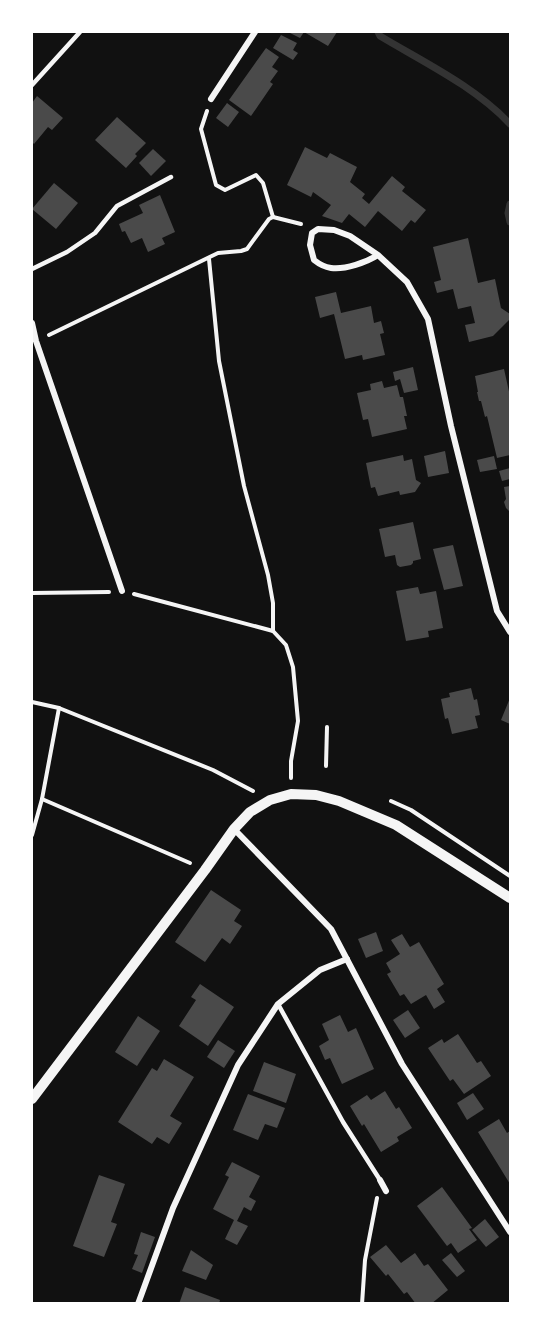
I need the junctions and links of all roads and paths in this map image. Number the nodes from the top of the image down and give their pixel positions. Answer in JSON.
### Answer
{"nodes":[{"id":1,"x":80,"y":32,"type":"edge"},
{"id":2,"x":255,"y":32,"type":"edge"},
{"id":3,"x":32,"y":85,"type":"edge"},
{"id":4,"x":211,"y":99,"type":"joint"},
{"id":5,"x":171,"y":177,"type":"dead end"},
{"id":6,"x":273,"y":217,"type":"junction"},
{"id":7,"x":318,"y":229,"type":"junction"},
{"id":8,"x":378,"y":255,"type":"junction"},
{"id":9,"x":210,"y":259,"type":"junction"},
{"id":10,"x":32,"y":269,"type":"edge"},
{"id":11,"x":32,"y":323,"type":"edge"},
{"id":12,"x":36,"y":341,"type":"junction"},
{"id":13,"x":122,"y":591,"type":"junction"},
{"id":14,"x":32,"y":593,"type":"edge"},
{"id":15,"x":273,"y":631,"type":"junction"},
{"id":16,"x":510,"y":632,"type":"edge"},
{"id":17,"x":32,"y":702,"type":"edge"},
{"id":18,"x":59,"y":708,"type":"junction"},
{"id":19,"x":327,"y":727,"type":"dead end"},
{"id":20,"x":326,"y":766,"type":"dead end"},
{"id":21,"x":291,"y":794,"type":"junction"},
{"id":22,"x":42,"y":799,"type":"junction"},
{"id":23,"x":270,"y":800,"type":"junction"},
{"id":24,"x":390,"y":801,"type":"dead end"},
{"id":25,"x":234,"y":829,"type":"junction"},
{"id":26,"x":32,"y":835,"type":"edge"},
{"id":27,"x":205,"y":870,"type":"junction"},
{"id":28,"x":510,"y":876,"type":"edge"},
{"id":29,"x":510,"y":898,"type":"edge"},
{"id":30,"x":347,"y":959,"type":"junction"},
{"id":31,"x":278,"y":1004,"type":"junction"},
{"id":32,"x":32,"y":1099,"type":"edge"},
{"id":33,"x":380,"y":1180,"type":"junction"},
{"id":34,"x":386,"y":1191,"type":"dead end"},
{"id":35,"x":510,"y":1232,"type":"edge"},
{"id":36,"x":138,"y":1304,"type":"edge"},
{"id":37,"x":362,"y":1304,"type":"edge"}],
"edges":[{"from":1,"to":3,"type":"lane"},
{"from":2,"to":4,"type":"street"},
{"from":4,"to":6,"type":"path"},
{"from":5,"to":10,"type":"lane"},
{"from":6,"to":7,"type":"path"},
{"from":6,"to":9,"type":"path"},
{"from":7,"to":8,"type":"street"},
{"from":7,"to":8,"type":"street"},
{"from":8,"to":16,"type":"street"},
{"from":9,"to":12,"type":"path"},
{"from":9,"to":15,"type":"path"},
{"from":11,"to":12,"type":"street"},
{"from":12,"to":13,"type":"street"},
{"from":13,"to":14,"type":"path"},
{"from":13,"to":15,"type":"path"},
{"from":15,"to":21,"type":"path"},
{"from":17,"to":18,"type":"path"},
{"from":18,"to":22,"type":"path"},
{"from":18,"to":23,"type":"path"},
{"from":19,"to":20,"type":"path"},
{"from":21,"to":23,"type":"street"},
{"from":21,"to":29,"type":"street"},
{"from":22,"to":26,"type":"path"},
{"from":22,"to":27,"type":"path"},
{"from":23,"to":25,"type":"street"},
{"from":24,"to":28,"type":"path"},
{"from":25,"to":27,"type":"street"},
{"from":25,"to":30,"type":"street"},
{"from":27,"to":32,"type":"street"},
{"from":30,"to":31,"type":"street"},
{"from":30,"to":35,"type":"street"},
{"from":31,"to":33,"type":"lane"},
{"from":31,"to":36,"type":"street"},
{"from":33,"to":34,"type":"street"},
{"from":33,"to":37,"type":"path"}]}
